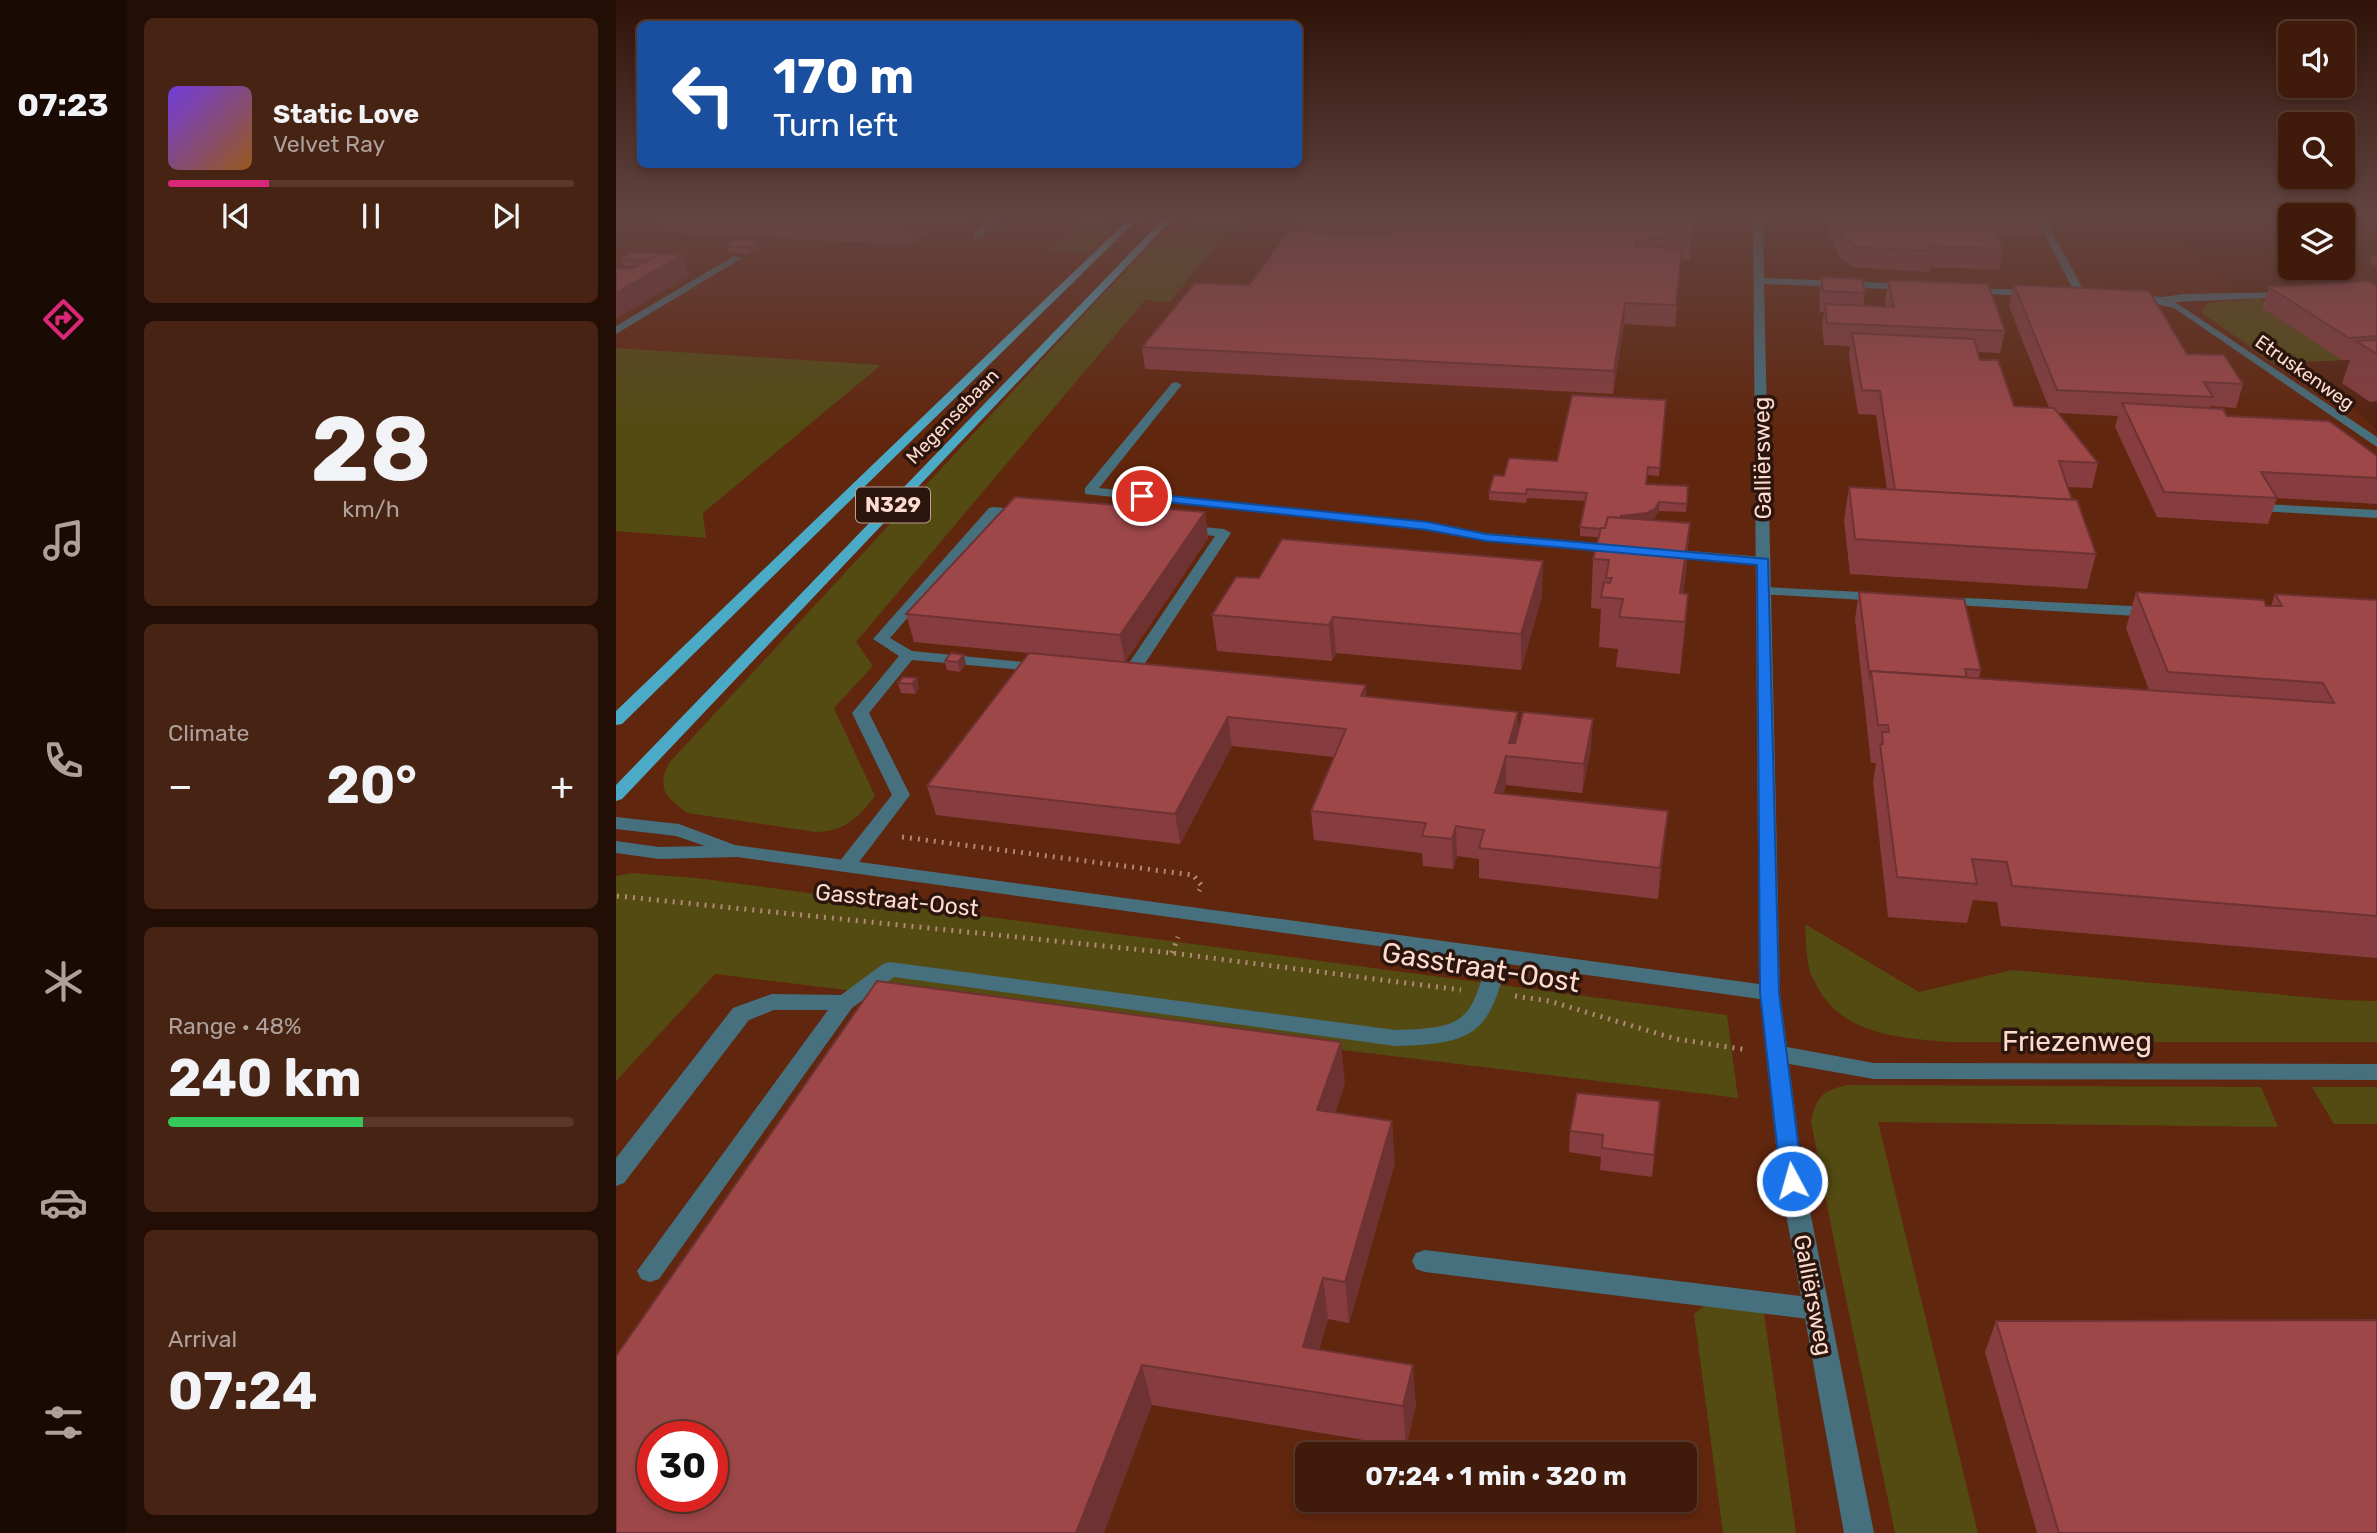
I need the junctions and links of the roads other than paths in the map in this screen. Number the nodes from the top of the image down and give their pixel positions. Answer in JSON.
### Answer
{"nodes":[{"id":1,"x":688,"y":288,"type":"edge"},
{"id":2,"x":1063,"y":288,"type":"edge"},
{"id":3,"x":1102,"y":288,"type":"edge"},
{"id":4,"x":1760,"y":288,"type":"edge"},
{"id":5,"x":1916,"y":288,"type":"edge"},
{"id":6,"x":1927,"y":288,"type":"edge"},
{"id":7,"x":2077,"y":288,"type":"edge"},
{"id":8,"x":1955,"y":289,"type":"edge"},
{"id":9,"x":2304,"y":293,"type":"edge"},
{"id":10,"x":2053,"y":294,"type":"edge"},
{"id":11,"x":2067,"y":294,"type":"edge"},
{"id":12,"x":2081,"y":295,"type":"junction"},
{"id":13,"x":2094,"y":296,"type":"edge"},
{"id":14,"x":2120,"y":297,"type":"edge"},
{"id":15,"x":2160,"y":300,"type":"junction"},
{"id":16,"x":616,"y":331,"type":"edge"},
{"id":17,"x":1176,"y":385,"type":"dead end"},
{"id":18,"x":2377,"y":443,"type":"edge"},
{"id":19,"x":2264,"y":508,"type":"edge"},
{"id":20,"x":2377,"y":514,"type":"edge"},
{"id":21,"x":1625,"y":549,"type":"edge"},
{"id":22,"x":1653,"y":552,"type":"edge"},
{"id":23,"x":1764,"y":561,"type":"junction"},
{"id":24,"x":1764,"y":590,"type":"junction"},
{"id":25,"x":1901,"y":598,"type":"edge"},
{"id":26,"x":1928,"y":600,"type":"edge"},
{"id":27,"x":2165,"y":613,"type":"edge"},
{"id":28,"x":908,"y":655,"type":"junction"},
{"id":29,"x":616,"y":720,"type":"edge"},
{"id":30,"x":616,"y":795,"type":"edge"},
{"id":31,"x":616,"y":823,"type":"edge"},
{"id":32,"x":616,"y":847,"type":"edge"},
{"id":33,"x":737,"y":851,"type":"junction"},
{"id":34,"x":846,"y":866,"type":"junction"},
{"id":35,"x":1498,"y":956,"type":"junction"},
{"id":36,"x":1770,"y":993,"type":"junction"},
{"id":37,"x":845,"y":1003,"type":"junction"},
{"id":38,"x":1778,"y":1054,"type":"junction"},
{"id":39,"x":2377,"y":1072,"type":"edge"},
{"id":40,"x":616,"y":1176,"type":"edge"},
{"id":41,"x":1425,"y":1261,"type":"dead end"},
{"id":42,"x":650,"y":1271,"type":"dead end"},
{"id":43,"x":1816,"y":1308,"type":"junction"},
{"id":44,"x":1859,"y":1533,"type":"edge"}],
"edges":[{"from":1,"to":16,"type":"street"},
{"from":2,"to":29,"type":"main road","name":"Megensebaan","number":"N329"},
{"from":3,"to":30,"type":"main road","name":"Megensebaan","number":"N329"},
{"from":4,"to":23,"type":"street","name":"Galliërsweg"},
{"from":5,"to":6,"type":"street"},
{"from":7,"to":12,"type":"street"},
{"from":8,"to":10,"type":"street"},
{"from":9,"to":15,"type":"street"},
{"from":11,"to":12,"type":"street"},
{"from":12,"to":13,"type":"street"},
{"from":14,"to":15,"type":"street","name":"Etruskenweg"},
{"from":15,"to":18,"type":"street","name":"Etruskenweg"},
{"from":17,"to":21,"type":"street"},
{"from":19,"to":20,"type":"street"},
{"from":22,"to":23,"type":"street"},
{"from":23,"to":24,"type":"street","name":"Galliërsweg"},
{"from":24,"to":25,"type":"street"},
{"from":24,"to":36,"type":"street","name":"Galliërsweg"},
{"from":26,"to":27,"type":"street"},
{"from":28,"to":28,"type":"street"},
{"from":28,"to":34,"type":"street"},
{"from":31,"to":33,"type":"street","name":"Gasstraat-Oost"},
{"from":32,"to":33,"type":"street","name":"Gasstraat-Oost"},
{"from":33,"to":34,"type":"street","name":"Gasstraat-Oost"},
{"from":34,"to":35,"type":"street","name":"Gasstraat-Oost"},
{"from":35,"to":36,"type":"street","name":"Gasstraat-Oost"},
{"from":35,"to":37,"type":"street"},
{"from":36,"to":38,"type":"street","name":"Galliërsweg"},
{"from":37,"to":40,"type":"street"},
{"from":37,"to":42,"type":"street"},
{"from":38,"to":39,"type":"street","name":"Friezenweg"},
{"from":38,"to":43,"type":"street","name":"Galliërsweg"},
{"from":41,"to":43,"type":"street"},
{"from":43,"to":44,"type":"street","name":"Galliërsweg"}]}
